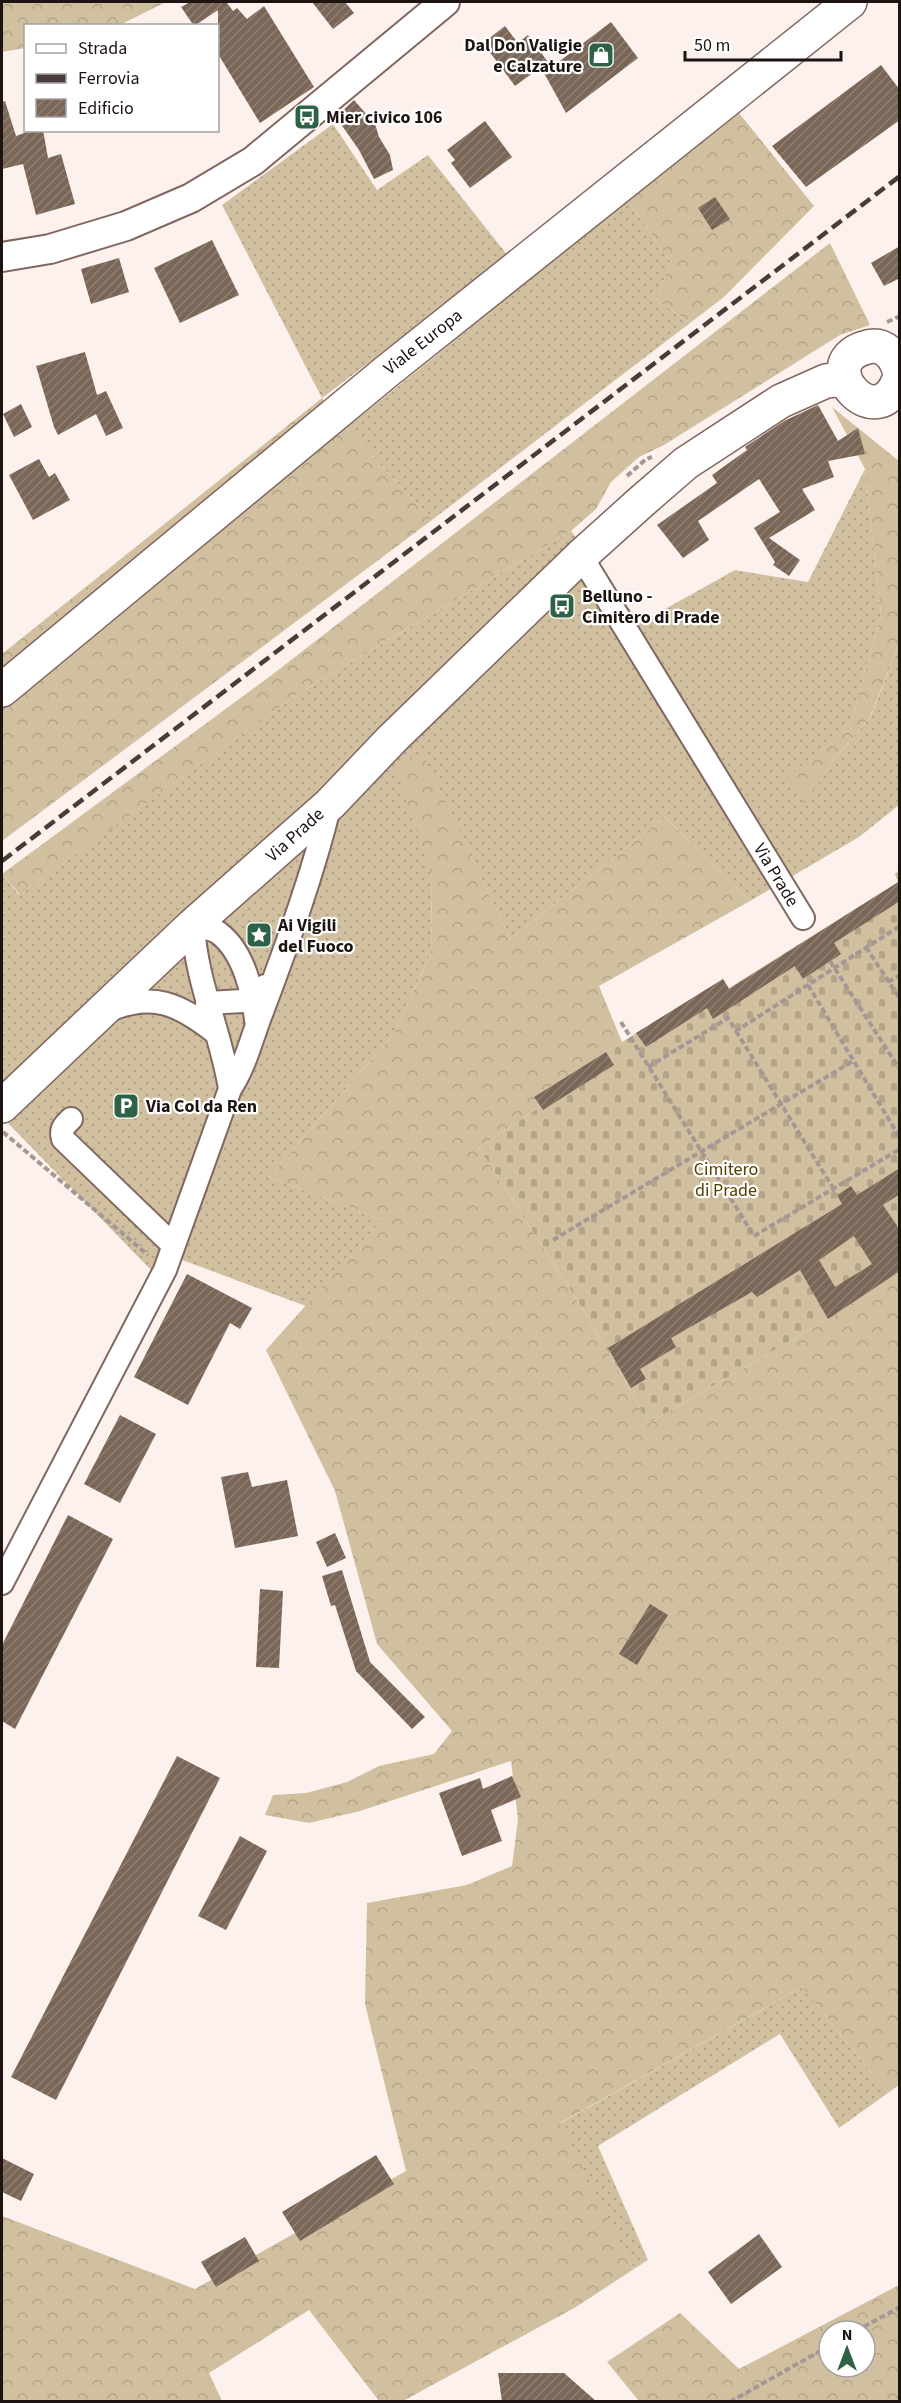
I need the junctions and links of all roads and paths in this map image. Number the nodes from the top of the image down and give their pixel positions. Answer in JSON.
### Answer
{"nodes":[{"id":1,"x":446,"y":2,"type":"edge"},
{"id":2,"x":850,"y":2,"type":"edge"},
{"id":3,"x":2,"y":257,"type":"edge"},
{"id":4,"x":896,"y":376,"type":"edge"},
{"id":5,"x":845,"y":379,"type":"junction"},
{"id":6,"x":581,"y":556,"type":"junction"},
{"id":7,"x":2,"y":690,"type":"edge"},
{"id":8,"x":330,"y":804,"type":"junction"},
{"id":9,"x":803,"y":918,"type":"dead end"},
{"id":10,"x":194,"y":925,"type":"junction"},
{"id":11,"x":900,"y":926,"type":"edge"},
{"id":12,"x":866,"y":947,"type":"junction"},
{"id":13,"x":830,"y":961,"type":"dead end"},
{"id":14,"x":835,"y":968,"type":"junction"},
{"id":15,"x":900,"y":975,"type":"edge"},
{"id":16,"x":273,"y":980,"type":"junction"},
{"id":17,"x":888,"y":982,"type":"junction"},
{"id":18,"x":808,"y":985,"type":"junction"},
{"id":19,"x":254,"y":995,"type":"junction"},
{"id":20,"x":900,"y":999,"type":"edge"},
{"id":21,"x":207,"y":1003,"type":"junction"},
{"id":22,"x":100,"y":1014,"type":"junction"},
{"id":23,"x":621,"y":1022,"type":"dead end"},
{"id":24,"x":256,"y":1026,"type":"junction"},
{"id":25,"x":736,"y":1031,"type":"junction"},
{"id":26,"x":216,"y":1033,"type":"junction"},
{"id":27,"x":853,"y":1061,"type":"junction"},
{"id":28,"x":648,"y":1066,"type":"junction"},
{"id":29,"x":900,"y":1070,"type":"edge"},
{"id":30,"x":230,"y":1089,"type":"junction"},
{"id":31,"x":781,"y":1104,"type":"junction"},
{"id":32,"x":2,"y":1106,"type":"edge"},
{"id":33,"x":71,"y":1119,"type":"dead end"},
{"id":34,"x":2,"y":1131,"type":"edge"},
{"id":35,"x":900,"y":1138,"type":"edge"},
{"id":36,"x":900,"y":1149,"type":"edge"},
{"id":37,"x":701,"y":1151,"type":"junction"},
{"id":38,"x":833,"y":1188,"type":"junction"},
{"id":39,"x":554,"y":1239,"type":"dead end"},
{"id":40,"x":173,"y":1245,"type":"junction"},
{"id":41,"x":165,"y":1270,"type":"junction"},
{"id":42,"x":2,"y":1583,"type":"edge"},
{"id":43,"x":900,"y":2307,"type":"edge"},
{"id":44,"x":877,"y":2320,"type":"edge"},
{"id":45,"x":817,"y":2353,"type":"edge"},
{"id":46,"x":730,"y":2402,"type":"edge"}],
"edges":[{"from":1,"to":3,"type":"street"},
{"from":2,"to":7,"type":"main road","name":"Viale Europa"},
{"from":4,"to":5,"type":"main road"},
{"from":4,"to":5,"type":"main road"},
{"from":5,"to":6,"type":"main road","name":"Via Prade"},
{"from":6,"to":8,"type":"main road","name":"Via Prade"},
{"from":6,"to":9,"type":"street","name":"Via Prade"},
{"from":8,"to":10,"type":"main road","name":"Via Prade"},
{"from":8,"to":16,"type":"street"},
{"from":10,"to":19,"type":"street"},
{"from":10,"to":21,"type":"street"},
{"from":10,"to":22,"type":"main road","name":"Via Prade"},
{"from":11,"to":12,"type":"path"},
{"from":12,"to":14,"type":"path"},
{"from":12,"to":17,"type":"path"},
{"from":13,"to":14,"type":"path"},
{"from":14,"to":18,"type":"path"},
{"from":14,"to":29,"type":"path"},
{"from":15,"to":17,"type":"path"},
{"from":16,"to":19,"type":"street"},
{"from":16,"to":24,"type":"street"},
{"from":17,"to":20,"type":"path"},
{"from":18,"to":25,"type":"path"},
{"from":18,"to":27,"type":"path"},
{"from":19,"to":21,"type":"street"},
{"from":19,"to":24,"type":"street"},
{"from":21,"to":26,"type":"street"},
{"from":22,"to":26,"type":"street"},
{"from":22,"to":32,"type":"main road","name":"Via Prade"},
{"from":23,"to":28,"type":"path"},
{"from":24,"to":30,"type":"street"},
{"from":25,"to":28,"type":"path"},
{"from":25,"to":31,"type":"path"},
{"from":26,"to":30,"type":"street"},
{"from":27,"to":31,"type":"path"},
{"from":27,"to":35,"type":"path"},
{"from":28,"to":37,"type":"path"},
{"from":30,"to":40,"type":"street"},
{"from":31,"to":37,"type":"path"},
{"from":31,"to":38,"type":"path"},
{"from":33,"to":40,"type":"street"},
{"from":34,"to":41,"type":"path"},
{"from":36,"to":38,"type":"path"},
{"from":37,"to":38,"type":"path"},
{"from":37,"to":39,"type":"path"},
{"from":40,"to":41,"type":"street"},
{"from":41,"to":42,"type":"street"},
{"from":43,"to":44,"type":"path"},
{"from":45,"to":46,"type":"path"}]}
